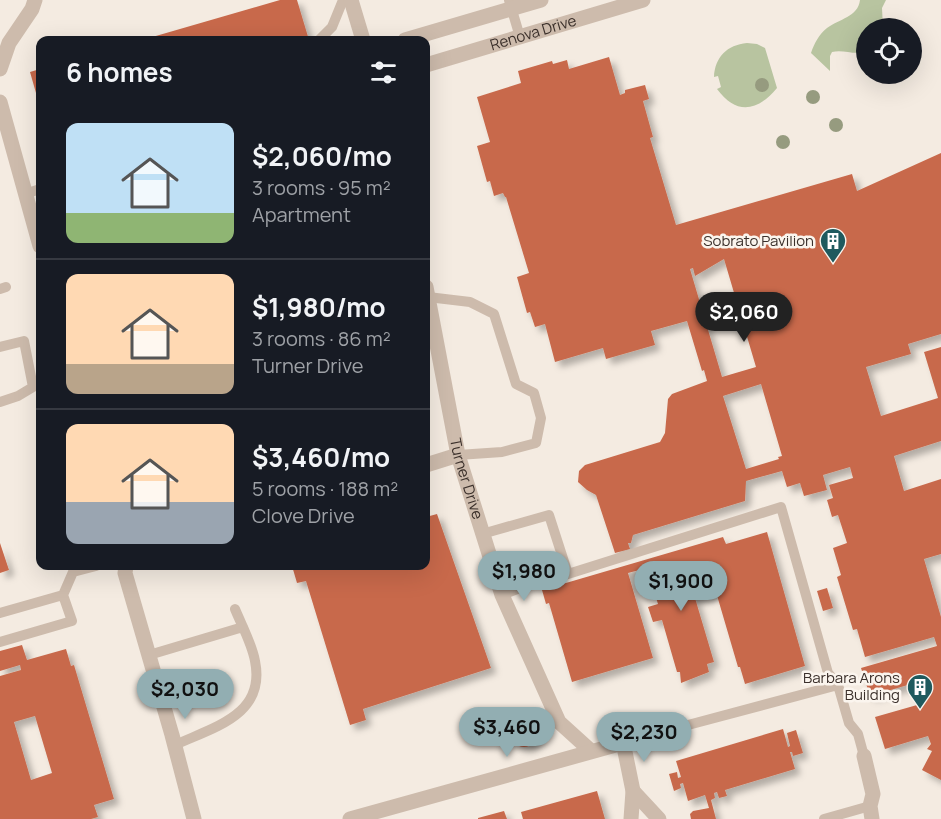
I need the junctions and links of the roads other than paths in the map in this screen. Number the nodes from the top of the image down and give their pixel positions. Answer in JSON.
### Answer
{"nodes":[{"id":1,"x":35,"y":0,"type":"edge"},
{"id":2,"x":343,"y":0,"type":"edge"},
{"id":3,"x":351,"y":0,"type":"edge"},
{"id":4,"x":541,"y":0,"type":"edge"},
{"id":5,"x":643,"y":0,"type":"edge"},
{"id":6,"x":510,"y":4,"type":"edge"},
{"id":7,"x":323,"y":36,"type":"edge"},
{"id":8,"x":362,"y":36,"type":"edge"},
{"id":9,"x":417,"y":36,"type":"edge"},
{"id":10,"x":520,"y":37,"type":"junction"},
{"id":11,"x":430,"y":64,"type":"edge"},
{"id":12,"x":0,"y":69,"type":"edge"},
{"id":13,"x":0,"y":102,"type":"edge"},
{"id":14,"x":36,"y":190,"type":"edge"},
{"id":15,"x":25,"y":194,"type":"junction"},
{"id":16,"x":36,"y":232,"type":"edge"},
{"id":17,"x":430,"y":293,"type":"edge"},
{"id":18,"x":430,"y":308,"type":"edge"},
{"id":19,"x":0,"y":347,"type":"edge"},
{"id":20,"x":0,"y":402,"type":"edge"},
{"id":21,"x":458,"y":455,"type":"junction"},
{"id":22,"x":430,"y":464,"type":"edge"},
{"id":23,"x":482,"y":534,"type":"junction"},
{"id":24,"x":81,"y":570,"type":"edge"},
{"id":25,"x":125,"y":570,"type":"edge"},
{"id":26,"x":568,"y":574,"type":"junction"},
{"id":27,"x":63,"y":595,"type":"junction"},
{"id":28,"x":502,"y":595,"type":"junction"},
{"id":29,"x":235,"y":609,"type":"dead end"},
{"id":30,"x":0,"y":613,"type":"edge"},
{"id":31,"x":243,"y":627,"type":"junction"},
{"id":32,"x":0,"y":642,"type":"edge"},
{"id":33,"x":149,"y":655,"type":"junction"},
{"id":34,"x":838,"y":685,"type":"junction"},
{"id":35,"x":673,"y":729,"type":"joint"},
{"id":36,"x":623,"y":742,"type":"junction"},
{"id":37,"x":175,"y":745,"type":"junction"},
{"id":38,"x":591,"y":751,"type":"junction"},
{"id":39,"x":864,"y":756,"type":"joint"},
{"id":40,"x":633,"y":791,"type":"junction"},
{"id":41,"x":871,"y":812,"type":"edge"},
{"id":42,"x":194,"y":819,"type":"edge"},
{"id":43,"x":350,"y":819,"type":"edge"},
{"id":44,"x":631,"y":819,"type":"edge"},
{"id":45,"x":659,"y":819,"type":"edge"},
{"id":46,"x":824,"y":819,"type":"edge"}],
"edges":[{"from":1,"to":12,"type":"street"},
{"from":2,"to":7,"type":"lane"},
{"from":3,"to":8,"type":"street"},
{"from":4,"to":6,"type":"street","name":"Renova Drive"},
{"from":5,"to":10,"type":"street","name":"Renova Drive"},
{"from":6,"to":9,"type":"street","name":"Renova Drive"},
{"from":6,"to":10,"type":"lane"},
{"from":10,"to":11,"type":"street","name":"Renova Drive"},
{"from":13,"to":15,"type":"street"},
{"from":14,"to":15,"type":"lane"},
{"from":15,"to":16,"type":"street"},
{"from":17,"to":21,"type":"lane"},
{"from":18,"to":21,"type":"street","name":"Turner Drive"},
{"from":19,"to":20,"type":"lane"},
{"from":21,"to":22,"type":"street"},
{"from":21,"to":23,"type":"street","name":"Turner Drive"},
{"from":23,"to":26,"type":"lane"},
{"from":23,"to":28,"type":"street","name":"Turner Drive"},
{"from":24,"to":27,"type":"lane"},
{"from":25,"to":33,"type":"street"},
{"from":26,"to":28,"type":"lane"},
{"from":26,"to":34,"type":"lane"},
{"from":27,"to":30,"type":"lane"},
{"from":27,"to":32,"type":"lane"},
{"from":28,"to":38,"type":"street","name":"Turner Drive"},
{"from":29,"to":31,"type":"lane"},
{"from":31,"to":33,"type":"lane"},
{"from":31,"to":37,"type":"lane"},
{"from":33,"to":37,"type":"street"},
{"from":34,"to":35,"type":"lane"},
{"from":34,"to":39,"type":"lane"},
{"from":35,"to":36,"type":"street"},
{"from":36,"to":38,"type":"street"},
{"from":36,"to":40,"type":"street"},
{"from":37,"to":42,"type":"street"},
{"from":38,"to":43,"type":"street"},
{"from":39,"to":41,"type":"street"},
{"from":40,"to":44,"type":"street"},
{"from":40,"to":45,"type":"street"},
{"from":41,"to":46,"type":"lane"}]}
